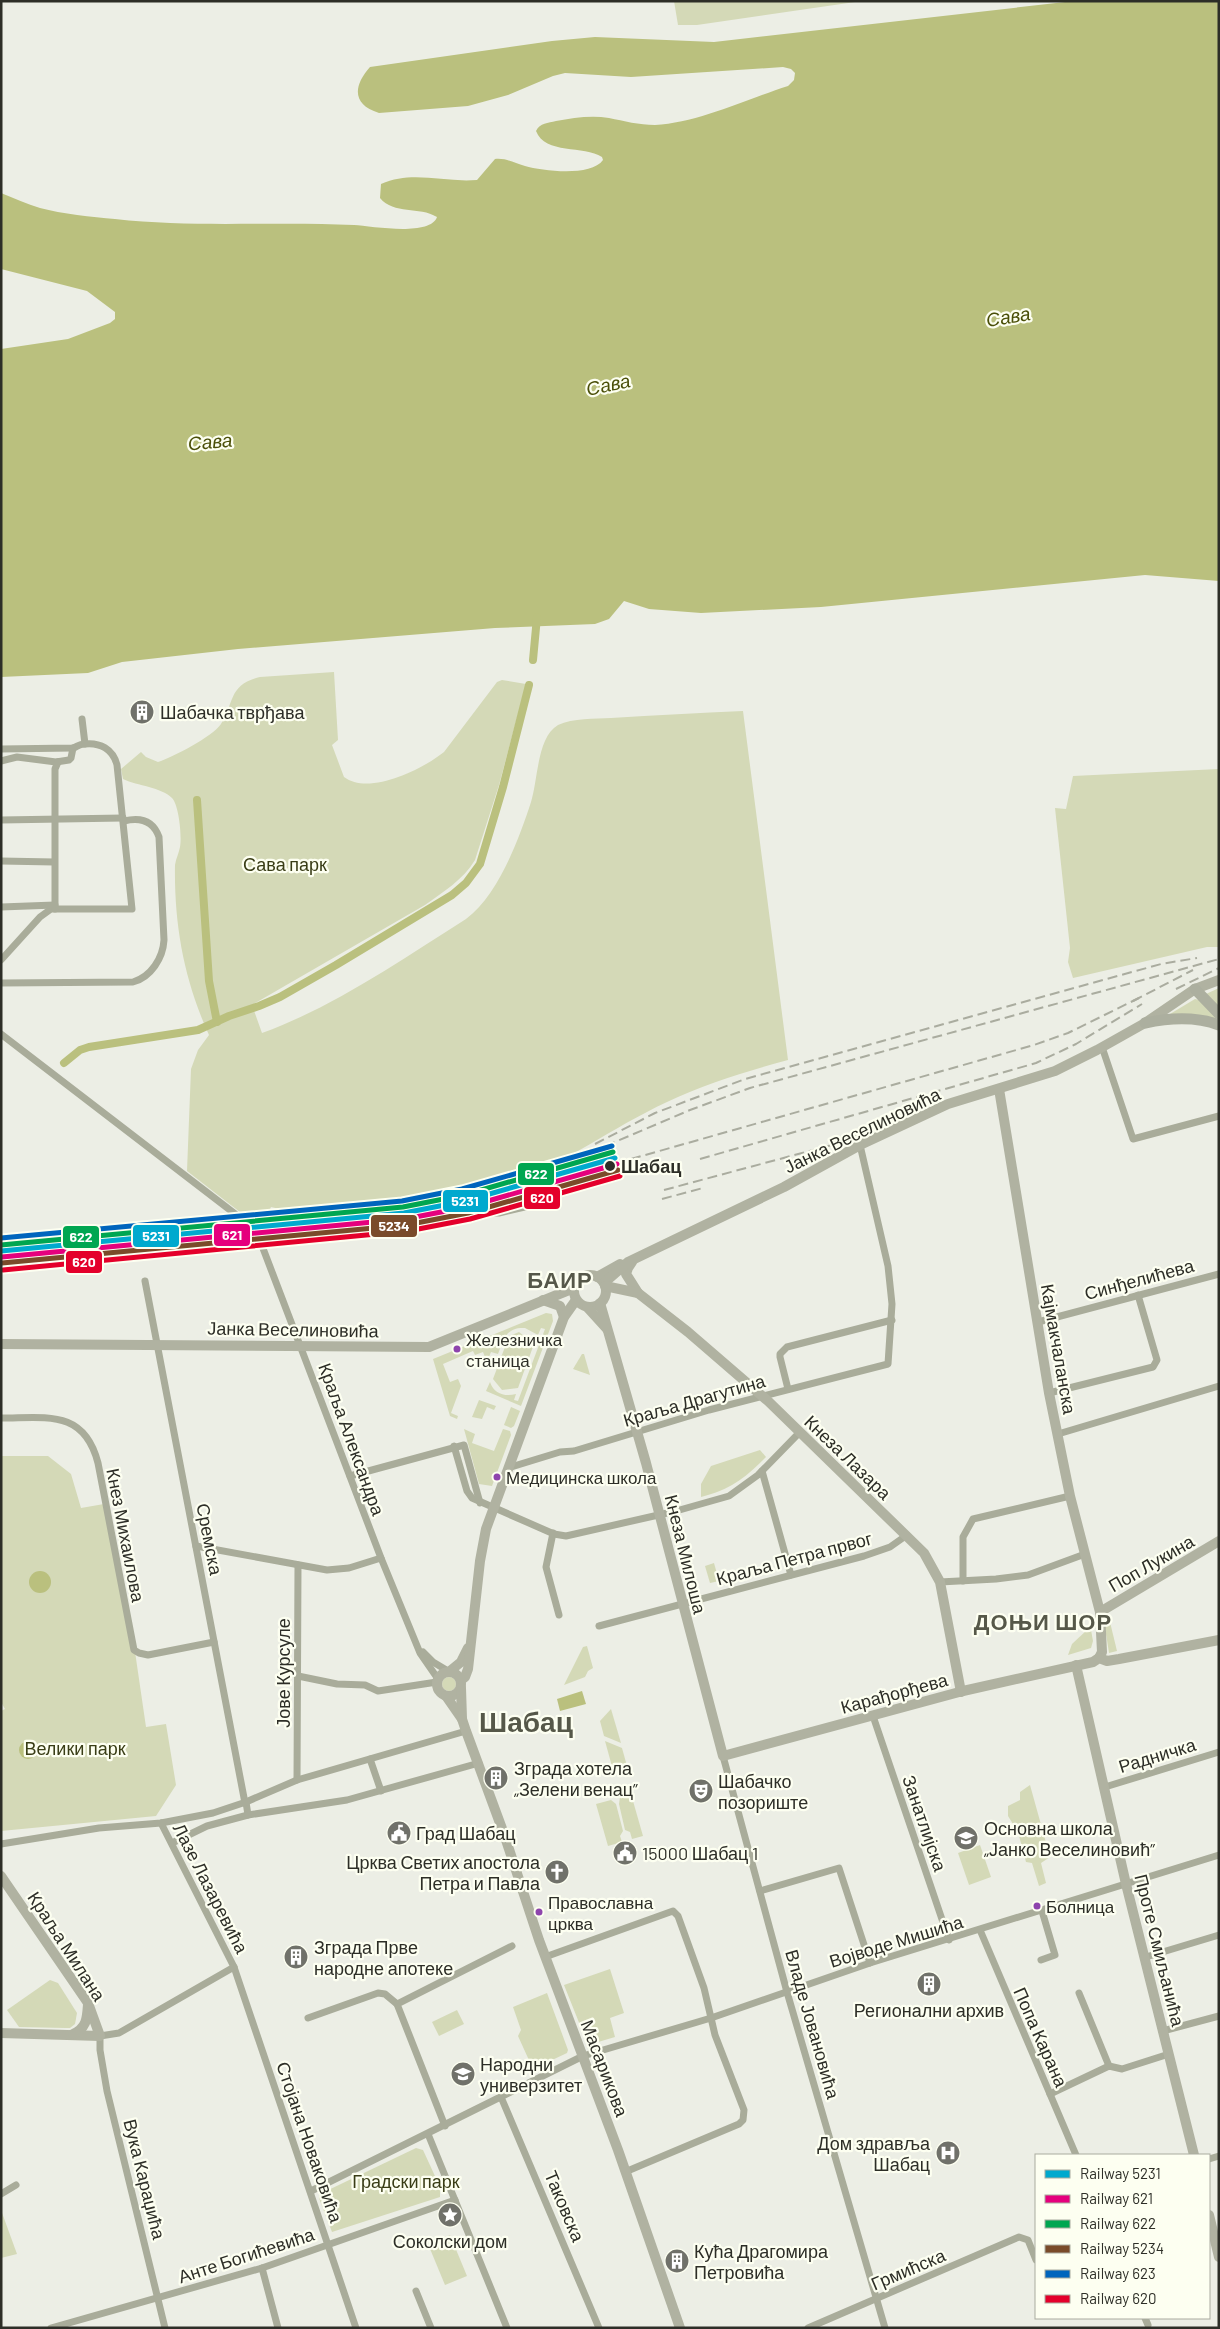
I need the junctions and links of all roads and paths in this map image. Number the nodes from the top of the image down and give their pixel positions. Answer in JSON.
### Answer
{"nodes":[{"id":1,"x":82,"y":719,"type":"dead end"},
{"id":2,"x":84,"y":744,"type":"junction"},
{"id":3,"x":73,"y":748,"type":"junction"},
{"id":4,"x":1,"y":749,"type":"edge"},
{"id":5,"x":16,"y":749,"type":"junction"},
{"id":6,"x":17,"y":758,"type":"junction"},
{"id":7,"x":1,"y":761,"type":"edge"},
{"id":8,"x":58,"y":762,"type":"junction"},
{"id":9,"x":54,"y":819,"type":"junction"},
{"id":10,"x":1,"y":820,"type":"edge"},
{"id":11,"x":123,"y":820,"type":"junction"},
{"id":12,"x":1,"y":861,"type":"edge"},
{"id":13,"x":54,"y":862,"type":"junction"},
{"id":14,"x":1,"y":907,"type":"edge"},
{"id":15,"x":55,"y":907,"type":"junction"},
{"id":16,"x":1,"y":960,"type":"edge"},
{"id":17,"x":1219,"y":980,"type":"edge"},
{"id":18,"x":1,"y":984,"type":"edge"},
{"id":19,"x":1196,"y":989,"type":"junction"},
{"id":20,"x":1219,"y":1014,"type":"edge"},
{"id":21,"x":1145,"y":1023,"type":"junction"},
{"id":22,"x":1219,"y":1025,"type":"edge"},
{"id":23,"x":1,"y":1034,"type":"edge"},
{"id":24,"x":1102,"y":1047,"type":"junction"},
{"id":25,"x":1000,"y":1089,"type":"junction"},
{"id":26,"x":1219,"y":1116,"type":"edge"},
{"id":27,"x":860,"y":1145,"type":"junction"},
{"id":28,"x":552,"y":1205,"type":"dead end"},
{"id":29,"x":262,"y":1243,"type":"junction"},
{"id":30,"x":639,"y":1256,"type":"junction"},
{"id":31,"x":1219,"y":1274,"type":"edge"},
{"id":32,"x":145,"y":1281,"type":"dead end"},
{"id":33,"x":602,"y":1282,"type":"junction"},
{"id":34,"x":638,"y":1292,"type":"junction"},
{"id":35,"x":575,"y":1295,"type":"junction"},
{"id":36,"x":1138,"y":1295,"type":"junction"},
{"id":37,"x":543,"y":1300,"type":"junction"},
{"id":38,"x":602,"y":1301,"type":"junction"},
{"id":39,"x":586,"y":1307,"type":"junction"},
{"id":40,"x":892,"y":1320,"type":"junction"},
{"id":41,"x":563,"y":1322,"type":"junction"},
{"id":42,"x":1038,"y":1322,"type":"junction"},
{"id":43,"x":610,"y":1332,"type":"junction"},
{"id":44,"x":1,"y":1344,"type":"edge"},
{"id":45,"x":158,"y":1344,"type":"junction"},
{"id":46,"x":302,"y":1347,"type":"junction"},
{"id":47,"x":1219,"y":1386,"type":"edge"},
{"id":48,"x":788,"y":1389,"type":"junction"},
{"id":49,"x":1049,"y":1393,"type":"junction"},
{"id":50,"x":762,"y":1396,"type":"junction"},
{"id":51,"x":1,"y":1418,"type":"edge"},
{"id":52,"x":638,"y":1432,"type":"junction"},
{"id":53,"x":799,"y":1432,"type":"junction"},
{"id":54,"x":1058,"y":1434,"type":"junction"},
{"id":55,"x":508,"y":1468,"type":"junction"},
{"id":56,"x":762,"y":1471,"type":"junction"},
{"id":57,"x":350,"y":1476,"type":"junction"},
{"id":58,"x":1070,"y":1496,"type":"junction"},
{"id":59,"x":493,"y":1508,"type":"junction"},
{"id":60,"x":660,"y":1515,"type":"junction"},
{"id":61,"x":553,"y":1533,"type":"junction"},
{"id":62,"x":907,"y":1535,"type":"junction"},
{"id":63,"x":1219,"y":1541,"type":"edge"},
{"id":64,"x":196,"y":1546,"type":"junction"},
{"id":65,"x":1085,"y":1554,"type":"junction"},
{"id":66,"x":381,"y":1558,"type":"junction"},
{"id":67,"x":298,"y":1565,"type":"junction"},
{"id":68,"x":790,"y":1575,"type":"junction"},
{"id":69,"x":963,"y":1581,"type":"junction"},
{"id":70,"x":940,"y":1582,"type":"junction"},
{"id":71,"x":682,"y":1604,"type":"junction"},
{"id":72,"x":1100,"y":1612,"type":"junction"},
{"id":73,"x":559,"y":1615,"type":"dead end"},
{"id":74,"x":599,"y":1626,"type":"dead end"},
{"id":75,"x":1219,"y":1640,"type":"edge"},
{"id":76,"x":214,"y":1642,"type":"junction"},
{"id":77,"x":470,"y":1643,"type":"junction"},
{"id":78,"x":416,"y":1644,"type":"junction"},
{"id":79,"x":1099,"y":1658,"type":"junction"},
{"id":80,"x":1076,"y":1665,"type":"junction"},
{"id":81,"x":449,"y":1671,"type":"junction"},
{"id":82,"x":298,"y":1676,"type":"junction"},
{"id":83,"x":437,"y":1680,"type":"junction"},
{"id":84,"x":461,"y":1684,"type":"junction"},
{"id":85,"x":960,"y":1692,"type":"junction"},
{"id":86,"x":446,"y":1696,"type":"junction"},
{"id":87,"x":874,"y":1716,"type":"junction"},
{"id":88,"x":462,"y":1719,"type":"junction"},
{"id":89,"x":466,"y":1731,"type":"junction"},
{"id":90,"x":1219,"y":1752,"type":"edge"},
{"id":91,"x":723,"y":1756,"type":"junction"},
{"id":92,"x":370,"y":1759,"type":"junction"},
{"id":93,"x":479,"y":1763,"type":"junction"},
{"id":94,"x":298,"y":1780,"type":"junction"},
{"id":95,"x":1105,"y":1787,"type":"junction"},
{"id":96,"x":381,"y":1790,"type":"junction"},
{"id":97,"x":245,"y":1803,"type":"junction"},
{"id":98,"x":248,"y":1815,"type":"junction"},
{"id":99,"x":161,"y":1823,"type":"junction"},
{"id":100,"x":172,"y":1843,"type":"junction"},
{"id":101,"x":1,"y":1844,"type":"edge"},
{"id":102,"x":1219,"y":1854,"type":"edge"},
{"id":103,"x":1,"y":1876,"type":"edge"},
{"id":104,"x":1126,"y":1884,"type":"junction"},
{"id":105,"x":760,"y":1891,"type":"junction"},
{"id":106,"x":1042,"y":1911,"type":"junction"},
{"id":107,"x":980,"y":1930,"type":"junction"},
{"id":108,"x":1219,"y":1935,"type":"edge"},
{"id":109,"x":949,"y":1940,"type":"junction"},
{"id":110,"x":512,"y":1946,"type":"dead end"},
{"id":111,"x":545,"y":1957,"type":"junction"},
{"id":112,"x":1146,"y":1957,"type":"junction"},
{"id":113,"x":1041,"y":1960,"type":"dead end"},
{"id":114,"x":870,"y":1963,"type":"junction"},
{"id":115,"x":234,"y":1967,"type":"junction"},
{"id":116,"x":787,"y":1992,"type":"junction"},
{"id":117,"x":1078,"y":1992,"type":"dead end"},
{"id":118,"x":88,"y":2003,"type":"junction"},
{"id":119,"x":399,"y":2007,"type":"junction"},
{"id":120,"x":1219,"y":2016,"type":"edge"},
{"id":121,"x":308,"y":2018,"type":"dead end"},
{"id":122,"x":711,"y":2018,"type":"junction"},
{"id":123,"x":1163,"y":2031,"type":"junction"},
{"id":124,"x":1,"y":2033,"type":"edge"},
{"id":125,"x":73,"y":2034,"type":"junction"},
{"id":126,"x":100,"y":2036,"type":"junction"},
{"id":127,"x":1169,"y":2054,"type":"junction"},
{"id":128,"x":583,"y":2056,"type":"junction"},
{"id":129,"x":1109,"y":2066,"type":"junction"},
{"id":130,"x":1050,"y":2094,"type":"junction"},
{"id":131,"x":501,"y":2098,"type":"junction"},
{"id":132,"x":445,"y":2126,"type":"junction"},
{"id":133,"x":428,"y":2134,"type":"junction"},
{"id":134,"x":1076,"y":2154,"type":"edge"},
{"id":135,"x":1194,"y":2154,"type":"edge"},
{"id":136,"x":625,"y":2172,"type":"junction"},
{"id":137,"x":16,"y":2185,"type":"dead end"},
{"id":138,"x":311,"y":2191,"type":"junction"},
{"id":139,"x":1,"y":2194,"type":"edge"},
{"id":140,"x":455,"y":2200,"type":"junction"},
{"id":141,"x":1210,"y":2220,"type":"edge"},
{"id":142,"x":1214,"y":2240,"type":"edge"},
{"id":143,"x":329,"y":2244,"type":"junction"},
{"id":144,"x":1219,"y":2257,"type":"edge"},
{"id":145,"x":1035,"y":2258,"type":"edge"},
{"id":146,"x":262,"y":2268,"type":"junction"},
{"id":147,"x":416,"y":2291,"type":"dead end"},
{"id":148,"x":160,"y":2298,"type":"junction"},
{"id":149,"x":876,"y":2299,"type":"junction"},
{"id":150,"x":77,"y":2324,"type":"edge"},
{"id":151,"x":51,"y":2328,"type":"edge"},
{"id":152,"x":165,"y":2328,"type":"edge"},
{"id":153,"x":278,"y":2328,"type":"edge"},
{"id":154,"x":356,"y":2328,"type":"edge"},
{"id":155,"x":431,"y":2328,"type":"edge"},
{"id":156,"x":507,"y":2328,"type":"edge"},
{"id":157,"x":599,"y":2328,"type":"edge"},
{"id":158,"x":680,"y":2328,"type":"edge"},
{"id":159,"x":808,"y":2328,"type":"edge"},
{"id":160,"x":885,"y":2328,"type":"edge"}],
"edges":[{"from":1,"to":2,"type":"street"},
{"from":2,"to":3,"type":"street"},
{"from":2,"to":11,"type":"street"},
{"from":3,"to":5,"type":"street"},
{"from":3,"to":8,"type":"street"},
{"from":4,"to":5,"type":"street"},
{"from":5,"to":6,"type":"street"},
{"from":6,"to":7,"type":"street"},
{"from":6,"to":8,"type":"street"},
{"from":8,"to":9,"type":"street"},
{"from":9,"to":10,"type":"street"},
{"from":9,"to":11,"type":"street"},
{"from":9,"to":13,"type":"street"},
{"from":11,"to":15,"type":"street"},
{"from":11,"to":18,"type":"street"},
{"from":12,"to":13,"type":"street"},
{"from":13,"to":15,"type":"street"},
{"from":14,"to":15,"type":"street"},
{"from":15,"to":16,"type":"street"},
{"from":17,"to":19,"type":"main road","name":"Јанка Веселиновића"},
{"from":19,"to":20,"type":"main road"},
{"from":19,"to":21,"type":"main road","name":"Јанка Веселиновића"},
{"from":21,"to":22,"type":"main road"},
{"from":21,"to":24,"type":"main road","name":"Јанка Веселиновића"},
{"from":23,"to":29,"type":"street","name":"Краља Александра"},
{"from":24,"to":25,"type":"main road","name":"Јанка Веселиновића"},
{"from":24,"to":26,"type":"street"},
{"from":25,"to":27,"type":"main road","name":"Јанка Веселиновића"},
{"from":25,"to":42,"type":"main road","name":"Кајмакчаланска"},
{"from":27,"to":30,"type":"main road","name":"Јанка Веселиновића"},
{"from":27,"to":40,"type":"street"},
{"from":28,"to":29,"type":"street"},
{"from":29,"to":46,"type":"street","name":"Краља Александра"},
{"from":30,"to":33,"type":"main road","name":"Јанка Веселиновића"},
{"from":30,"to":34,"type":"main road"},
{"from":31,"to":36,"type":"street","name":"Синђелићева"},
{"from":32,"to":45,"type":"street","name":"Сремска"},
{"from":33,"to":34,"type":"main road","name":"Кнеза Лазара"},
{"from":33,"to":35,"type":"main road"},
{"from":33,"to":38,"type":"main road"},
{"from":34,"to":38,"type":"main road"},
{"from":34,"to":50,"type":"main road","name":"Кнеза Лазара"},
{"from":35,"to":37,"type":"main road","name":"Јанка Веселиновића"},
{"from":35,"to":39,"type":"main road"},
{"from":35,"to":41,"type":"main road"},
{"from":36,"to":42,"type":"street","name":"Синђелићева"},
{"from":36,"to":49,"type":"street"},
{"from":37,"to":41,"type":"main road"},
{"from":37,"to":46,"type":"main road","name":"Јанка Веселиновића"},
{"from":38,"to":39,"type":"main road"},
{"from":38,"to":43,"type":"main road","name":"Кнеза Милоша"},
{"from":39,"to":41,"type":"main road"},
{"from":39,"to":43,"type":"main road","name":"Кнеза Милоша"},
{"from":40,"to":48,"type":"street","name":"Краља Драгутина"},
{"from":40,"to":48,"type":"street"},
{"from":41,"to":55,"type":"main road"},
{"from":42,"to":49,"type":"main road","name":"Кајмакчаланска"},
{"from":43,"to":52,"type":"main road","name":"Кнеза Милоша"},
{"from":44,"to":45,"type":"main road","name":"Јанка Веселиновића"},
{"from":45,"to":46,"type":"main road","name":"Јанка Веселиновића"},
{"from":45,"to":64,"type":"street","name":"Сремска"},
{"from":46,"to":57,"type":"street","name":"Краља Александра"},
{"from":47,"to":54,"type":"street"},
{"from":48,"to":50,"type":"street","name":"Краља Драгутина"},
{"from":49,"to":54,"type":"main road","name":"Кајмакчаланска"},
{"from":50,"to":52,"type":"street","name":"Краља Драгутина"},
{"from":50,"to":53,"type":"main road","name":"Кнеза Лазара"},
{"from":51,"to":76,"type":"street","name":"Кнез Михаилова"},
{"from":52,"to":55,"type":"street","name":"Краља Драгутина"},
{"from":52,"to":60,"type":"main road","name":"Кнеза Милоша"},
{"from":53,"to":56,"type":"street"},
{"from":53,"to":62,"type":"main road","name":"Кнеза Лазара"},
{"from":54,"to":58,"type":"main road","name":"Кајмакчаланска"},
{"from":55,"to":59,"type":"main road"},
{"from":56,"to":60,"type":"street"},
{"from":56,"to":68,"type":"street"},
{"from":57,"to":59,"type":"street"},
{"from":57,"to":66,"type":"street","name":"Краља Александра"},
{"from":58,"to":65,"type":"main road","name":"Кајмакчаланска"},
{"from":58,"to":69,"type":"street"},
{"from":59,"to":61,"type":"street"},
{"from":59,"to":77,"type":"main road"},
{"from":60,"to":61,"type":"street"},
{"from":60,"to":71,"type":"main road","name":"Кнеза Милоша"},
{"from":61,"to":73,"type":"street"},
{"from":62,"to":68,"type":"street","name":"Краља Петра првог"},
{"from":62,"to":70,"type":"main road","name":"Кнеза Лазара"},
{"from":63,"to":72,"type":"main road","name":"Поп Лукина"},
{"from":64,"to":67,"type":"street"},
{"from":64,"to":76,"type":"street","name":"Сремска"},
{"from":65,"to":69,"type":"street"},
{"from":65,"to":72,"type":"main road","name":"Кајмакчаланска"},
{"from":66,"to":67,"type":"street"},
{"from":66,"to":78,"type":"street","name":"Краља Александра"},
{"from":67,"to":82,"type":"street","name":"Јове Курсуле"},
{"from":68,"to":71,"type":"street","name":"Краља Петра првог"},
{"from":69,"to":70,"type":"street"},
{"from":70,"to":85,"type":"main road","name":"Кнеза Лазара"},
{"from":71,"to":74,"type":"street","name":"Краља Петра првог"},
{"from":71,"to":91,"type":"main road","name":"Кнеза Милоша"},
{"from":72,"to":79,"type":"main road","name":"Кајмакчаланска"},
{"from":75,"to":79,"type":"main road","name":"Карађорђева"},
{"from":76,"to":97,"type":"street","name":"Сремска"},
{"from":77,"to":81,"type":"main road"},
{"from":77,"to":84,"type":"main road"},
{"from":78,"to":81,"type":"street","name":"Краља Александра"},
{"from":78,"to":83,"type":"street","name":"Краља Александра"},
{"from":79,"to":80,"type":"main road","name":"Карађорђева"},
{"from":80,"to":85,"type":"main road","name":"Карађорђева"},
{"from":80,"to":95,"type":"main road","name":"Проте Смиљанића"},
{"from":81,"to":83,"type":"main road"},
{"from":81,"to":84,"type":"main road"},
{"from":82,"to":83,"type":"street"},
{"from":82,"to":94,"type":"street","name":"Јове Курсуле"},
{"from":83,"to":86,"type":"main road"},
{"from":84,"to":86,"type":"main road"},
{"from":84,"to":88,"type":"main road"},
{"from":85,"to":87,"type":"main road","name":"Карађорђева"},
{"from":86,"to":88,"type":"main road"},
{"from":87,"to":91,"type":"main road","name":"Карађорђева"},
{"from":87,"to":109,"type":"street","name":"Занатлијска"},
{"from":88,"to":89,"type":"main road","name":"Масарикова"},
{"from":89,"to":92,"type":"street"},
{"from":89,"to":93,"type":"main road","name":"Масарикова"},
{"from":90,"to":95,"type":"street","name":"Радничка"},
{"from":91,"to":105,"type":"street","name":"Владе Јовановића"},
{"from":92,"to":94,"type":"street"},
{"from":92,"to":96,"type":"street"},
{"from":93,"to":96,"type":"street"},
{"from":93,"to":111,"type":"main road","name":"Масарикова"},
{"from":94,"to":97,"type":"street"},
{"from":95,"to":104,"type":"main road","name":"Проте Смиљанића"},
{"from":96,"to":98,"type":"street"},
{"from":97,"to":98,"type":"street","name":"Сремска"},
{"from":97,"to":99,"type":"street"},
{"from":98,"to":100,"type":"street"},
{"from":99,"to":100,"type":"street","name":"Лазе Лазаревића"},
{"from":99,"to":101,"type":"street"},
{"from":100,"to":115,"type":"street","name":"Лазе Лазаревића"},
{"from":102,"to":104,"type":"street","name":"Војводе Мишића"},
{"from":103,"to":118,"type":"main road","name":"Краља Милана"},
{"from":104,"to":106,"type":"street","name":"Војводе Мишића"},
{"from":104,"to":112,"type":"main road","name":"Проте Смиљанића"},
{"from":105,"to":114,"type":"street"},
{"from":105,"to":116,"type":"street","name":"Владе Јовановића"},
{"from":106,"to":107,"type":"street","name":"Војводе Мишића"},
{"from":106,"to":113,"type":"street"},
{"from":107,"to":109,"type":"street","name":"Војводе Мишића"},
{"from":107,"to":130,"type":"street","name":"Попа Карана"},
{"from":108,"to":112,"type":"street"},
{"from":109,"to":114,"type":"street","name":"Војводе Мишића"},
{"from":110,"to":119,"type":"street"},
{"from":111,"to":122,"type":"street"},
{"from":111,"to":128,"type":"main road","name":"Масарикова"},
{"from":112,"to":123,"type":"main road","name":"Проте Смиљанића"},
{"from":114,"to":116,"type":"street","name":"Војводе Мишића"},
{"from":115,"to":126,"type":"street"},
{"from":115,"to":138,"type":"street","name":"Стојана Новаковића"},
{"from":116,"to":122,"type":"street","name":"Војводе Мишића"},
{"from":116,"to":149,"type":"street","name":"Владе Јовановића"},
{"from":117,"to":129,"type":"street"},
{"from":118,"to":125,"type":"main road"},
{"from":118,"to":126,"type":"main road","name":"Краља Милана"},
{"from":119,"to":121,"type":"street"},
{"from":119,"to":132,"type":"street"},
{"from":120,"to":123,"type":"street"},
{"from":122,"to":128,"type":"street","name":"Војводе Мишића"},
{"from":122,"to":136,"type":"street"},
{"from":123,"to":127,"type":"main road","name":"Проте Смиљанића"},
{"from":124,"to":125,"type":"main road"},
{"from":125,"to":126,"type":"main road"},
{"from":126,"to":148,"type":"street","name":"Вука Караџића"},
{"from":127,"to":129,"type":"street"},
{"from":127,"to":135,"type":"main road","name":"Проте Смиљанића"},
{"from":128,"to":131,"type":"street","name":"Војводе Мишића"},
{"from":128,"to":136,"type":"main road","name":"Масарикова"},
{"from":129,"to":130,"type":"street"},
{"from":130,"to":134,"type":"street","name":"Попа Карана"},
{"from":131,"to":132,"type":"street","name":"Војводе Мишића"},
{"from":131,"to":157,"type":"street","name":"Таковска"},
{"from":132,"to":133,"type":"street","name":"Војводе Мишића"},
{"from":133,"to":138,"type":"street","name":"Војводе Мишића"},
{"from":133,"to":140,"type":"street"},
{"from":136,"to":158,"type":"main road","name":"Масарикова"},
{"from":137,"to":139,"type":"street"},
{"from":138,"to":143,"type":"street","name":"Стојана Новаковића"},
{"from":140,"to":143,"type":"street","name":"Анте Богићевића"},
{"from":140,"to":156,"type":"street"},
{"from":141,"to":142,"type":"main road"},
{"from":142,"to":144,"type":"main road"},
{"from":143,"to":146,"type":"street","name":"Анте Богићевића"},
{"from":143,"to":154,"type":"street","name":"Стојана Новаковића"},
{"from":145,"to":149,"type":"street","name":"Грмићска"},
{"from":146,"to":148,"type":"street","name":"Анте Богићевића"},
{"from":146,"to":153,"type":"street"},
{"from":147,"to":155,"type":"street"},
{"from":148,"to":150,"type":"street","name":"Анте Богићевића"},
{"from":148,"to":152,"type":"street","name":"Вука Караџића"},
{"from":149,"to":159,"type":"street","name":"Грмићска"},
{"from":149,"to":160,"type":"street","name":"Владе Јовановића"},
{"from":150,"to":151,"type":"street","name":"Анте Богићевића"}]}
